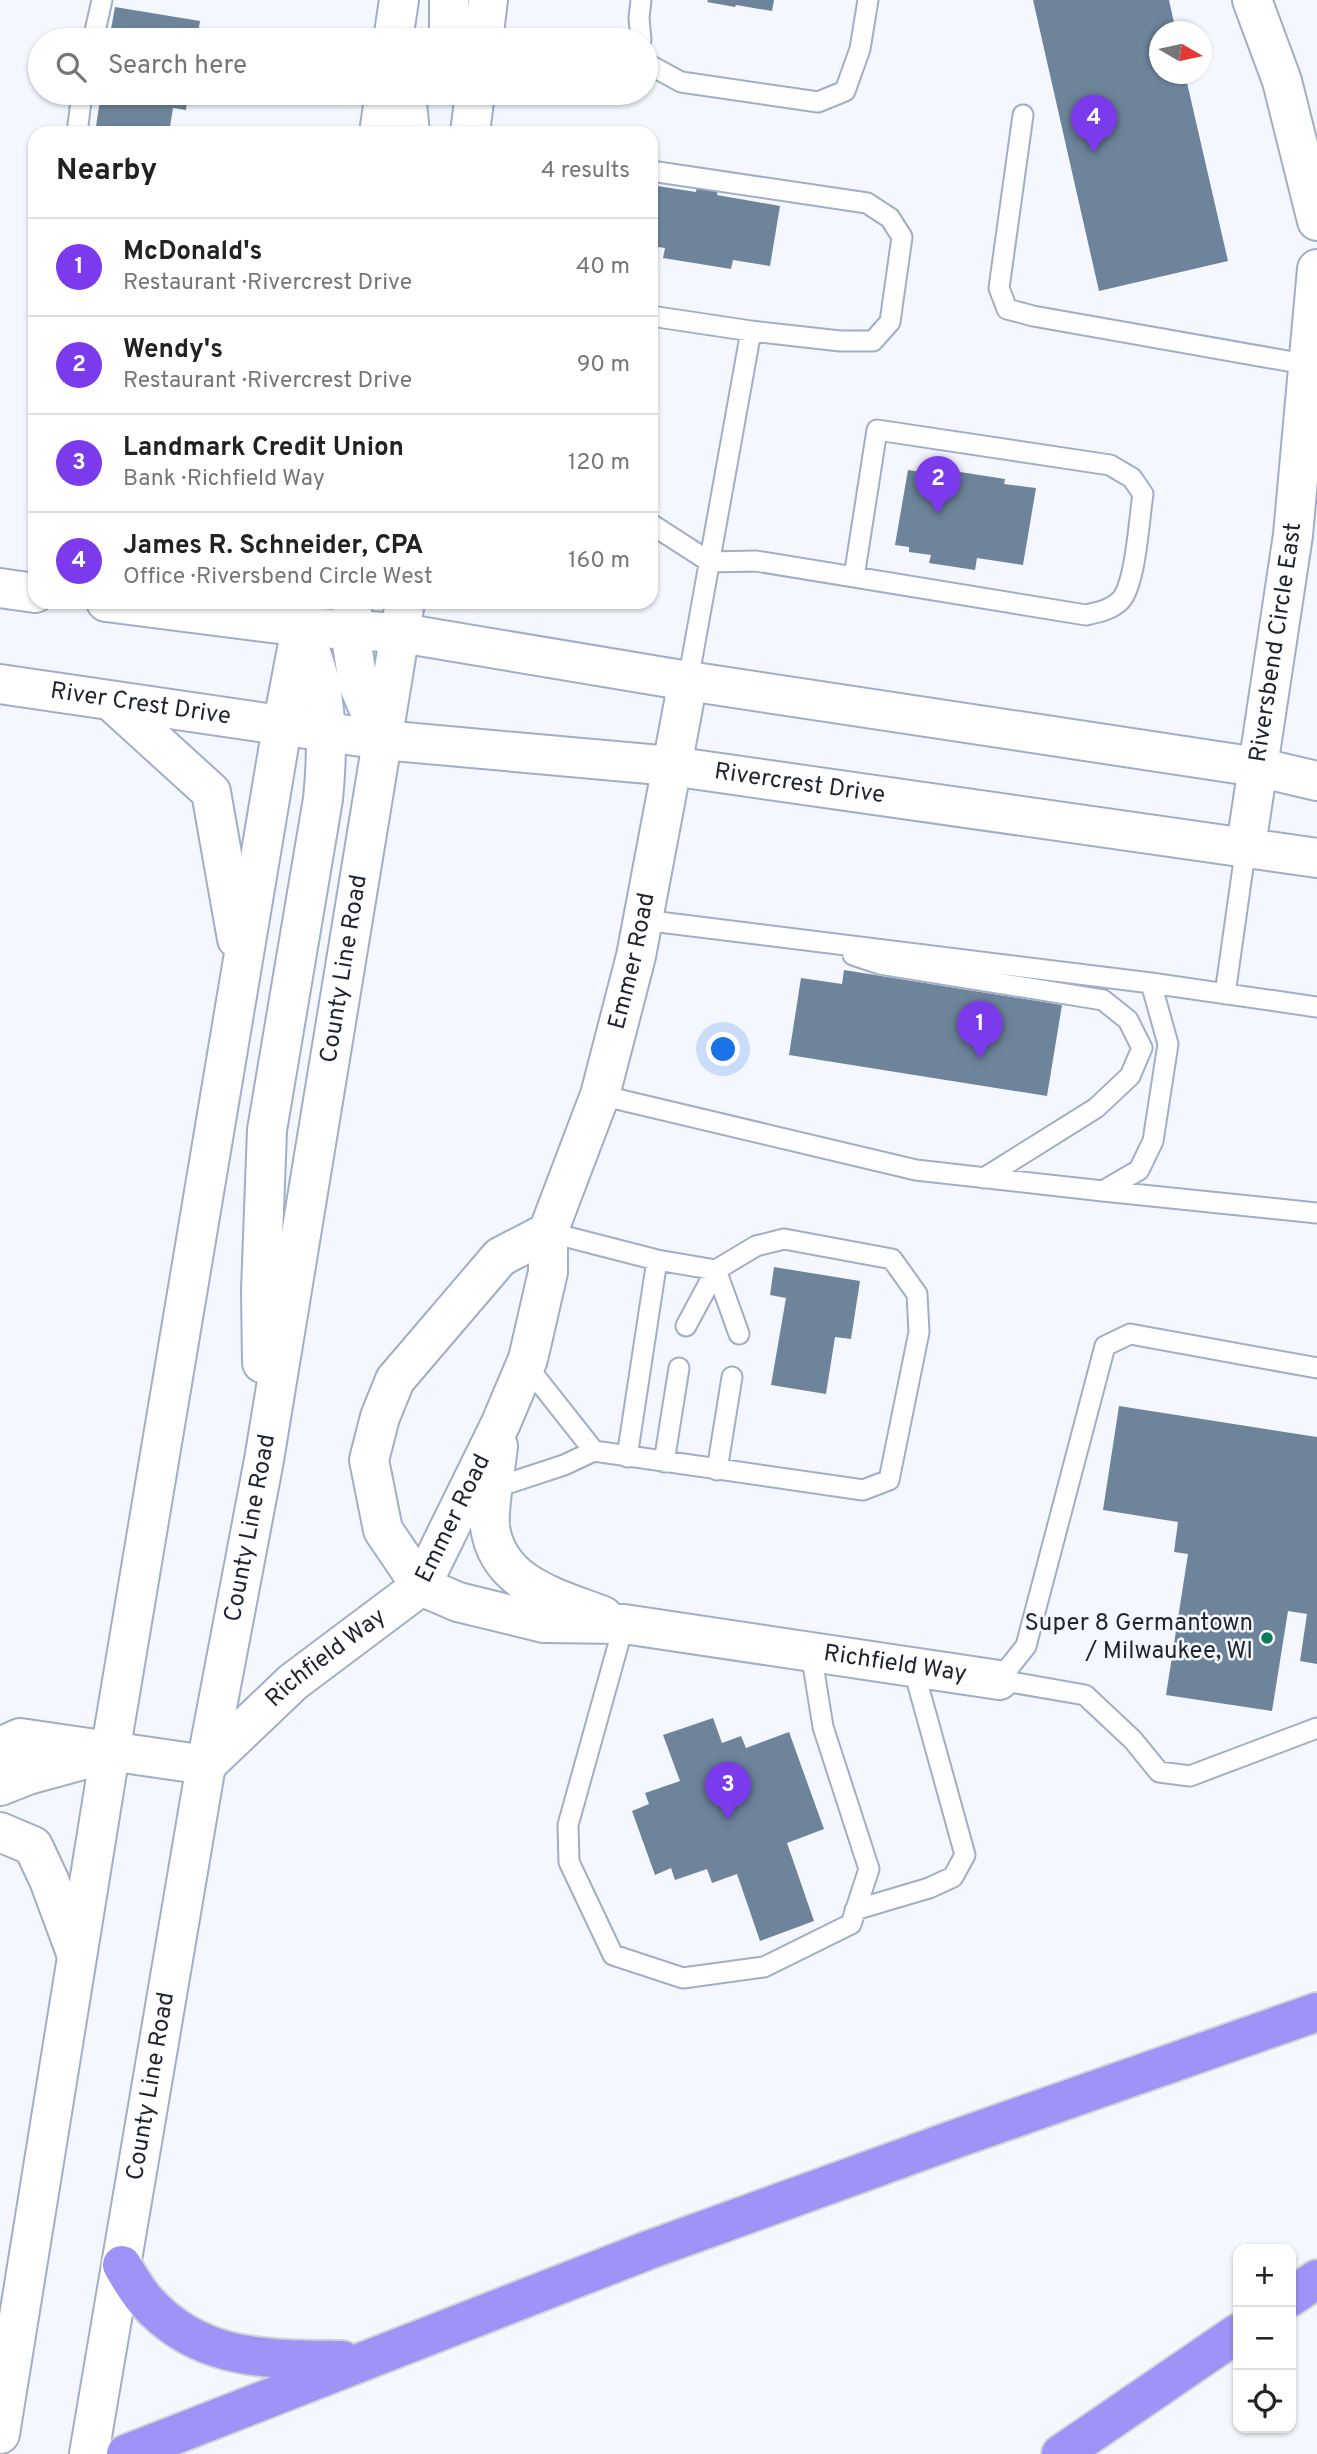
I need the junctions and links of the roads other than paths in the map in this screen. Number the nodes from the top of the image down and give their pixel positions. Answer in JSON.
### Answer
{"nodes":[{"id":1,"x":102,"y":0,"type":"edge"},
{"id":2,"x":449,"y":0,"type":"edge"},
{"id":3,"x":488,"y":0,"type":"edge"},
{"id":4,"x":641,"y":0,"type":"edge"},
{"id":5,"x":868,"y":0,"type":"edge"},
{"id":6,"x":1252,"y":0,"type":"edge"},
{"id":7,"x":96,"y":28,"type":"edge"},
{"id":8,"x":449,"y":28,"type":"edge"},
{"id":9,"x":484,"y":28,"type":"edge"},
{"id":10,"x":640,"y":28,"type":"edge"},
{"id":11,"x":658,"y":70,"type":"edge"},
{"id":12,"x":80,"y":105,"type":"edge"},
{"id":13,"x":383,"y":105,"type":"edge"},
{"id":14,"x":407,"y":105,"type":"edge"},
{"id":15,"x":450,"y":105,"type":"edge"},
{"id":16,"x":474,"y":105,"type":"edge"},
{"id":17,"x":1023,"y":115,"type":"dead end"},
{"id":18,"x":78,"y":126,"type":"edge"},
{"id":19,"x":380,"y":126,"type":"edge"},
{"id":20,"x":409,"y":126,"type":"edge"},
{"id":21,"x":451,"y":126,"type":"edge"},
{"id":22,"x":471,"y":126,"type":"edge"},
{"id":23,"x":658,"y":173,"type":"edge"},
{"id":24,"x":1317,"y":221,"type":"edge"},
{"id":25,"x":1317,"y":269,"type":"edge"},
{"id":26,"x":658,"y":317,"type":"edge"},
{"id":27,"x":751,"y":331,"type":"junction"},
{"id":28,"x":1310,"y":365,"type":"junction"},
{"id":29,"x":658,"y":529,"type":"edge"},
{"id":30,"x":710,"y":562,"type":"junction"},
{"id":31,"x":854,"y":577,"type":"junction"},
{"id":32,"x":0,"y":588,"type":"edge"},
{"id":33,"x":28,"y":592,"type":"edge"},
{"id":34,"x":213,"y":609,"type":"edge"},
{"id":35,"x":304,"y":615,"type":"edge"},
{"id":36,"x":352,"y":616,"type":"edge"},
{"id":37,"x":403,"y":618,"type":"edge"},
{"id":38,"x":688,"y":681,"type":"junction"},
{"id":39,"x":0,"y":684,"type":"edge"},
{"id":40,"x":111,"y":701,"type":"junction"},
{"id":41,"x":282,"y":727,"type":"junction"},
{"id":42,"x":326,"y":733,"type":"junction"},
{"id":43,"x":382,"y":740,"type":"junction"},
{"id":44,"x":671,"y":766,"type":"junction"},
{"id":45,"x":1257,"y":767,"type":"junction"},
{"id":46,"x":1317,"y":780,"type":"edge"},
{"id":47,"x":1246,"y":846,"type":"junction"},
{"id":48,"x":1317,"y":858,"type":"edge"},
{"id":49,"x":643,"y":920,"type":"junction"},
{"id":50,"x":811,"y":941,"type":"junction"},
{"id":51,"x":242,"y":968,"type":"junction"},
{"id":52,"x":1151,"y":984,"type":"junction"},
{"id":53,"x":1225,"y":994,"type":"junction"},
{"id":54,"x":1317,"y":1007,"type":"edge"},
{"id":55,"x":600,"y":1096,"type":"junction"},
{"id":56,"x":984,"y":1178,"type":"junction"},
{"id":57,"x":1103,"y":1191,"type":"junction"},
{"id":58,"x":1317,"y":1213,"type":"edge"},
{"id":59,"x":548,"y":1232,"type":"junction"},
{"id":60,"x":657,"y":1260,"type":"junction"},
{"id":61,"x":716,"y":1270,"type":"junction"},
{"id":62,"x":686,"y":1326,"type":"dead end"},
{"id":63,"x":738,"y":1335,"type":"dead end"},
{"id":64,"x":526,"y":1365,"type":"junction"},
{"id":65,"x":679,"y":1368,"type":"dead end"},
{"id":66,"x":1317,"y":1368,"type":"edge"},
{"id":67,"x":732,"y":1377,"type":"dead end"},
{"id":68,"x":500,"y":1423,"type":"junction"},
{"id":69,"x":594,"y":1451,"type":"junction"},
{"id":70,"x":628,"y":1457,"type":"junction"},
{"id":71,"x":264,"y":1460,"type":"junction"},
{"id":72,"x":664,"y":1462,"type":"junction"},
{"id":73,"x":717,"y":1470,"type":"junction"},
{"id":74,"x":494,"y":1488,"type":"junction"},
{"id":75,"x":421,"y":1586,"type":"junction"},
{"id":76,"x":624,"y":1624,"type":"junction"},
{"id":77,"x":811,"y":1652,"type":"junction"},
{"id":78,"x":913,"y":1667,"type":"junction"},
{"id":79,"x":999,"y":1680,"type":"junction"},
{"id":80,"x":1317,"y":1728,"type":"edge"},
{"id":81,"x":0,"y":1747,"type":"edge"},
{"id":82,"x":110,"y":1753,"type":"junction"},
{"id":83,"x":206,"y":1765,"type":"junction"},
{"id":84,"x":0,"y":1786,"type":"edge"},
{"id":85,"x":0,"y":1832,"type":"edge"},
{"id":86,"x":855,"y":1910,"type":"junction"},
{"id":87,"x":78,"y":1958,"type":"junction"},
{"id":88,"x":1317,"y":2012,"type":"edge"},
{"id":89,"x":122,"y":2265,"type":"junction"},
{"id":90,"x":1317,"y":2280,"type":"edge"},
{"id":91,"x":1296,"y":2294,"type":"edge"},
{"id":92,"x":1233,"y":2336,"type":"edge"},
{"id":93,"x":362,"y":2360,"type":"junction"},
{"id":94,"x":0,"y":2434,"type":"edge"},
{"id":95,"x":89,"y":2454,"type":"edge"},
{"id":96,"x":126,"y":2454,"type":"edge"},
{"id":97,"x":1061,"y":2454,"type":"edge"}],
"edges":[{"from":1,"to":7,"type":"lane"},
{"from":2,"to":8,"type":"street"},
{"from":3,"to":9,"type":"street"},
{"from":4,"to":10,"type":"lane"},
{"from":5,"to":11,"type":"lane"},
{"from":6,"to":24,"type":"street"},
{"from":12,"to":18,"type":"lane"},
{"from":13,"to":19,"type":"street"},
{"from":14,"to":20,"type":"street"},
{"from":15,"to":21,"type":"street"},
{"from":16,"to":22,"type":"street"},
{"from":17,"to":28,"type":"lane"},
{"from":23,"to":27,"type":"lane"},
{"from":25,"to":28,"type":"street","name":"Riversbend Circle East"},
{"from":26,"to":27,"type":"lane"},
{"from":27,"to":30,"type":"lane"},
{"from":28,"to":45,"type":"street","name":"Riversbend Circle East"},
{"from":29,"to":30,"type":"lane"},
{"from":30,"to":31,"type":"lane"},
{"from":30,"to":38,"type":"lane"},
{"from":31,"to":31,"type":"lane"},
{"from":32,"to":33,"type":"street"},
{"from":34,"to":35,"type":"street"},
{"from":35,"to":36,"type":"street"},
{"from":35,"to":41,"type":"street"},
{"from":35,"to":42,"type":"street"},
{"from":36,"to":37,"type":"street"},
{"from":36,"to":43,"type":"street"},
{"from":37,"to":38,"type":"street"},
{"from":37,"to":43,"type":"street","name":"County Line Road"},
{"from":38,"to":44,"type":"street","name":"Emmer Road"},
{"from":38,"to":45,"type":"street"},
{"from":39,"to":40,"type":"street","name":"River Crest Drive"},
{"from":40,"to":41,"type":"street","name":"River Crest Drive"},
{"from":40,"to":51,"type":"street"},
{"from":41,"to":42,"type":"street","name":"Rivercrest Drive"},
{"from":41,"to":51,"type":"street"},
{"from":42,"to":43,"type":"street","name":"Rivercrest Drive"},
{"from":42,"to":71,"type":"street"},
{"from":43,"to":44,"type":"street","name":"Rivercrest Drive"},
{"from":43,"to":71,"type":"street","name":"County Line Road"},
{"from":44,"to":47,"type":"street","name":"Rivercrest Drive"},
{"from":44,"to":49,"type":"street","name":"Emmer Road"},
{"from":45,"to":46,"type":"street"},
{"from":45,"to":47,"type":"street","name":"Riversbend Circle East"},
{"from":47,"to":48,"type":"street","name":"Rivercrest Drive"},
{"from":47,"to":53,"type":"lane"},
{"from":49,"to":50,"type":"lane"},
{"from":49,"to":55,"type":"street","name":"Emmer Road"},
{"from":50,"to":52,"type":"lane"},
{"from":50,"to":56,"type":"lane"},
{"from":51,"to":82,"type":"street"},
{"from":52,"to":53,"type":"lane"},
{"from":52,"to":57,"type":"lane"},
{"from":53,"to":54,"type":"lane"},
{"from":55,"to":56,"type":"lane"},
{"from":55,"to":59,"type":"street","name":"Emmer Road"},
{"from":56,"to":57,"type":"lane"},
{"from":57,"to":58,"type":"lane"},
{"from":59,"to":60,"type":"lane"},
{"from":59,"to":64,"type":"street","name":"Emmer Road"},
{"from":59,"to":75,"type":"street","name":"Emmer Road"},
{"from":60,"to":61,"type":"lane"},
{"from":60,"to":70,"type":"lane"},
{"from":61,"to":62,"type":"lane"},
{"from":61,"to":63,"type":"lane"},
{"from":61,"to":73,"type":"lane"},
{"from":64,"to":68,"type":"street","name":"Emmer Road"},
{"from":64,"to":69,"type":"lane"},
{"from":65,"to":72,"type":"lane"},
{"from":66,"to":79,"type":"lane"},
{"from":67,"to":73,"type":"lane"},
{"from":68,"to":74,"type":"street","name":"Richfield Way"},
{"from":68,"to":75,"type":"street","name":"Emmer Road"},
{"from":69,"to":70,"type":"lane"},
{"from":69,"to":74,"type":"lane"},
{"from":70,"to":72,"type":"lane"},
{"from":71,"to":83,"type":"street","name":"County Line Road"},
{"from":72,"to":73,"type":"lane"},
{"from":74,"to":76,"type":"street","name":"Richfield Way"},
{"from":75,"to":76,"type":"street","name":"Richfield Way"},
{"from":75,"to":83,"type":"street","name":"Richfield Way"},
{"from":76,"to":77,"type":"street","name":"Richfield Way"},
{"from":76,"to":86,"type":"lane"},
{"from":77,"to":78,"type":"street","name":"Richfield Way"},
{"from":77,"to":86,"type":"lane"},
{"from":78,"to":79,"type":"street","name":"Richfield Way"},
{"from":78,"to":86,"type":"lane"},
{"from":79,"to":80,"type":"lane"},
{"from":81,"to":82,"type":"street"},
{"from":82,"to":83,"type":"street"},
{"from":82,"to":84,"type":"street"},
{"from":82,"to":87,"type":"street"},
{"from":83,"to":89,"type":"street","name":"County Line Road"},
{"from":85,"to":87,"type":"street"},
{"from":87,"to":94,"type":"street"},
{"from":88,"to":93,"type":"highway"},
{"from":89,"to":93,"type":"highway"},
{"from":89,"to":95,"type":"street","name":"County Line Road"},
{"from":90,"to":91,"type":"highway"},
{"from":92,"to":97,"type":"highway"},
{"from":93,"to":96,"type":"highway"}]}
